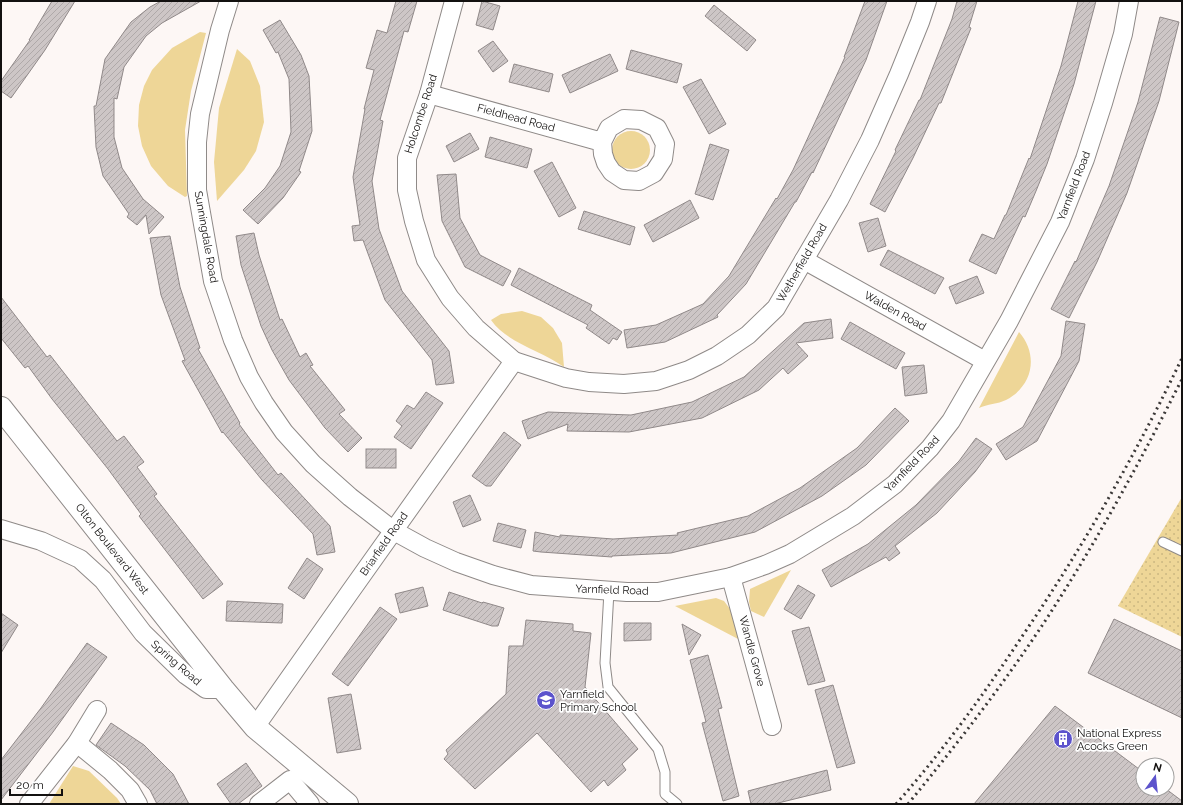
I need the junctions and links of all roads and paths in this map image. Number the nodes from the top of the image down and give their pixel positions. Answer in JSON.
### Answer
{"nodes":[{"id":1,"x":229,"y":1,"type":"edge"},
{"id":2,"x":454,"y":1,"type":"edge"},
{"id":3,"x":927,"y":1,"type":"edge"},
{"id":4,"x":1129,"y":1,"type":"edge"},
{"id":5,"x":429,"y":94,"type":"junction"},
{"id":6,"x":602,"y":142,"type":"dead end"},
{"id":7,"x":804,"y":260,"type":"junction"},
{"id":8,"x":514,"y":361,"type":"junction"},
{"id":9,"x":986,"y":361,"type":"junction"},
{"id":10,"x":1,"y":408,"type":"edge"},
{"id":11,"x":1,"y":529,"type":"edge"},
{"id":12,"x":394,"y":531,"type":"junction"},
{"id":13,"x":1163,"y":542,"type":"dead end"},
{"id":14,"x":1182,"y":551,"type":"edge"},
{"id":15,"x":731,"y":577,"type":"junction"},
{"id":16,"x":609,"y":591,"type":"junction"},
{"id":17,"x":223,"y":689,"type":"junction"},
{"id":18,"x":97,"y":710,"type":"dead end"},
{"id":19,"x":772,"y":726,"type":"dead end"},
{"id":20,"x":256,"y":728,"type":"junction"},
{"id":21,"x":77,"y":743,"type":"junction"},
{"id":22,"x":30,"y":804,"type":"edge"},
{"id":23,"x":138,"y":804,"type":"edge"},
{"id":24,"x":259,"y":804,"type":"edge"},
{"id":25,"x":310,"y":804,"type":"edge"},
{"id":26,"x":347,"y":804,"type":"edge"},
{"id":27,"x":677,"y":804,"type":"edge"}],
"edges":[{"from":1,"to":12,"type":"street","name":"Sunningdale Road"},
{"from":2,"to":5,"type":"street","name":"Holcombe Road"},
{"from":3,"to":7,"type":"street","name":"Wetherfield Road"},
{"from":4,"to":9,"type":"street","name":"Yarnfield Road"},
{"from":5,"to":6,"type":"street","name":"Fieldhead Road"},
{"from":5,"to":8,"type":"street","name":"Holcombe Road"},
{"from":7,"to":8,"type":"street","name":"Wetherfield Road"},
{"from":7,"to":9,"type":"street","name":"Walden Road"},
{"from":8,"to":12,"type":"street","name":"Briarfield Road"},
{"from":9,"to":15,"type":"street","name":"Yarnfield Road"},
{"from":10,"to":17,"type":"street","name":"Olton Boulevard West"},
{"from":11,"to":17,"type":"street","name":"Spring Road"},
{"from":12,"to":16,"type":"street","name":"Yarnfield Road"},
{"from":12,"to":20,"type":"street","name":"Briarfield Road"},
{"from":13,"to":14,"type":"lane"},
{"from":15,"to":16,"type":"street","name":"Yarnfield Road"},
{"from":15,"to":19,"type":"street","name":"Wandle Grove"},
{"from":16,"to":27,"type":"lane"},
{"from":17,"to":20,"type":"street"},
{"from":18,"to":21,"type":"street"},
{"from":20,"to":26,"type":"street"},
{"from":21,"to":22,"type":"street"},
{"from":21,"to":23,"type":"street"},
{"from":24,"to":25,"type":"street"}]}
